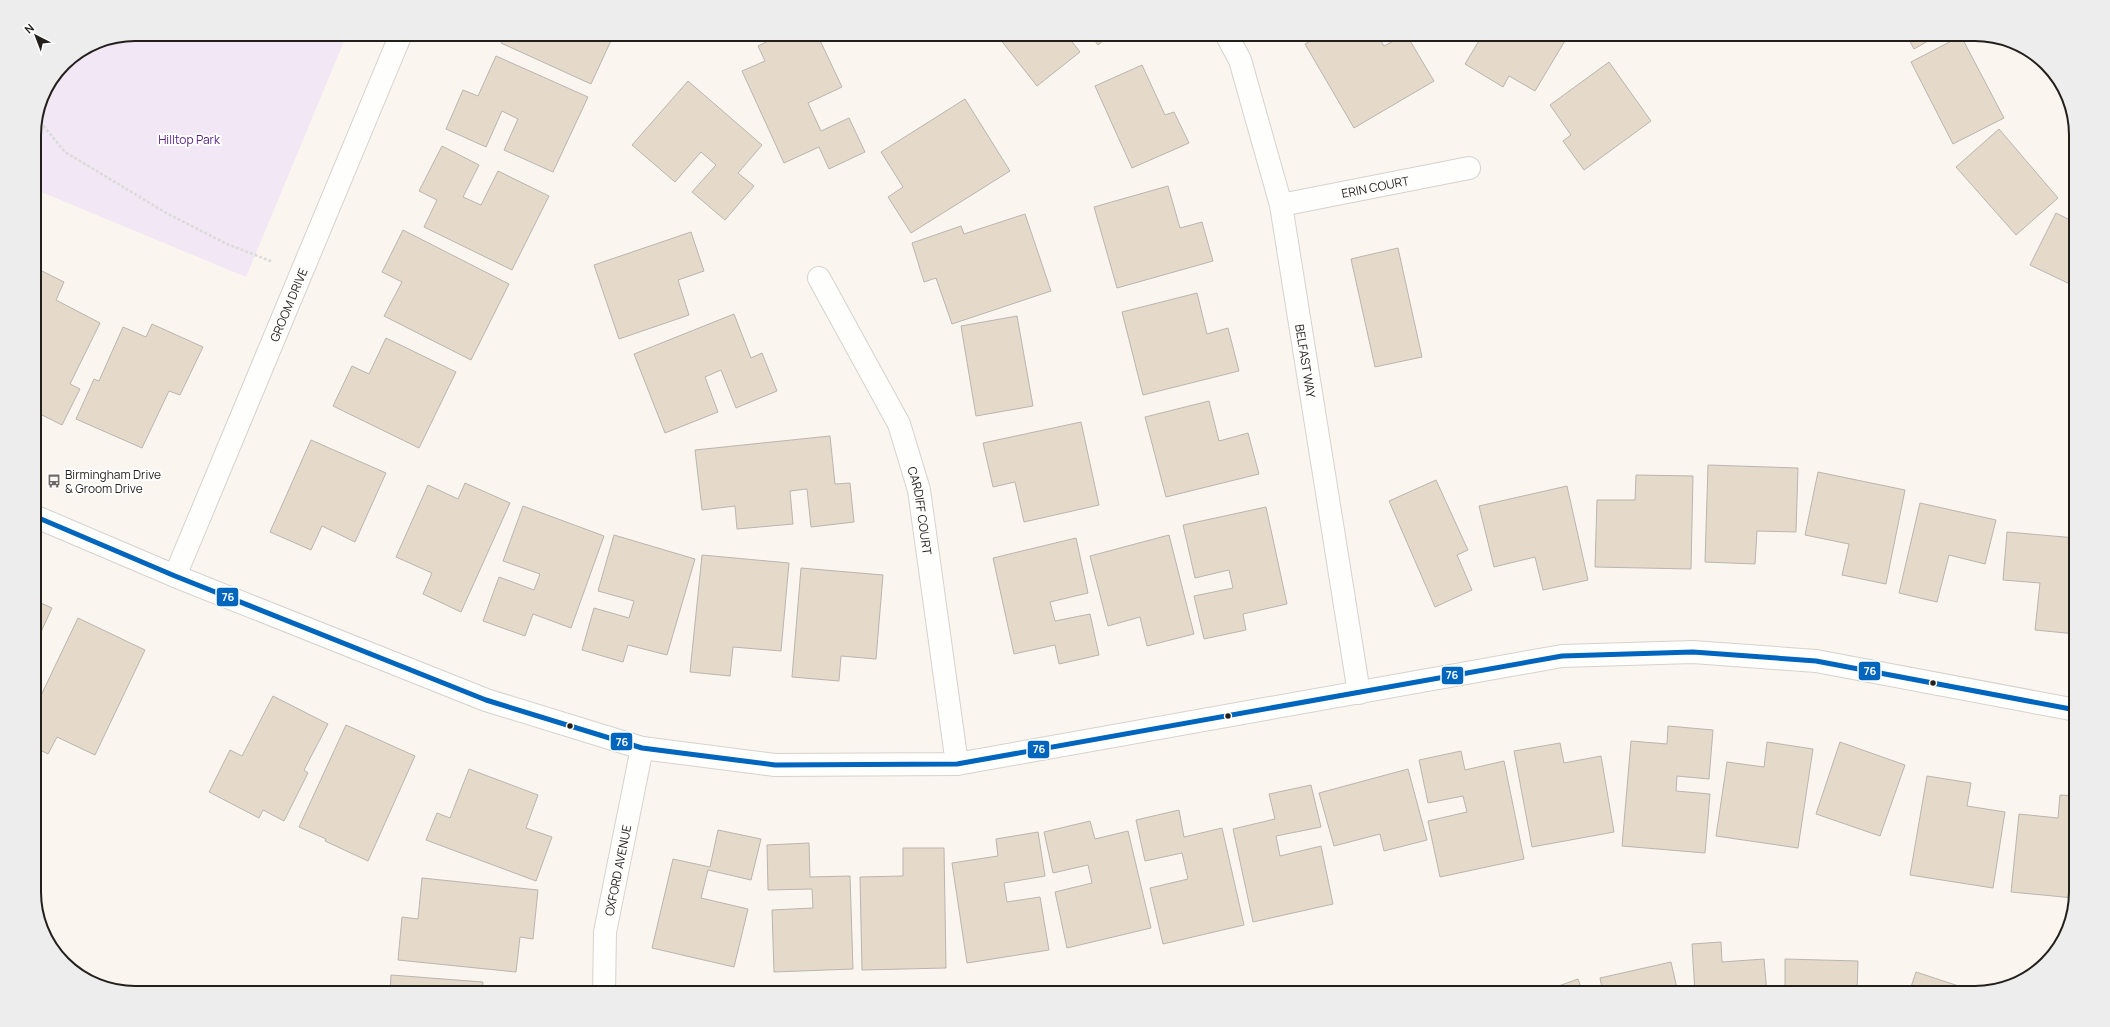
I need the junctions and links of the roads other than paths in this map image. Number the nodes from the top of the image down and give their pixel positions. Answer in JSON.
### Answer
{"nodes":[{"id":1,"x":398,"y":41,"type":"edge"},
{"id":2,"x":1230,"y":41,"type":"edge"},
{"id":3,"x":1469,"y":168,"type":"dead end"},
{"id":4,"x":1281,"y":205,"type":"junction"},
{"id":5,"x":819,"y":278,"type":"dead end"},
{"id":6,"x":41,"y":519,"type":"edge"},
{"id":7,"x":174,"y":576,"type":"junction"},
{"id":8,"x":1359,"y":693,"type":"junction"},
{"id":9,"x":2069,"y":709,"type":"edge"},
{"id":10,"x":642,"y":748,"type":"junction"},
{"id":11,"x":957,"y":764,"type":"junction"},
{"id":12,"x":604,"y":986,"type":"edge"}],
"edges":[{"from":1,"to":7,"type":"street","name":"GROOM DRIVE"},
{"from":2,"to":4,"type":"street","name":"BELFAST WAY"},
{"from":3,"to":4,"type":"street","name":"ERIN COURT"},
{"from":4,"to":8,"type":"street","name":"BELFAST WAY"},
{"from":5,"to":11,"type":"street","name":"CARDIFF COURT"},
{"from":6,"to":7,"type":"street"},
{"from":7,"to":10,"type":"street"},
{"from":8,"to":9,"type":"street"},
{"from":8,"to":11,"type":"street"},
{"from":10,"to":11,"type":"street"},
{"from":10,"to":12,"type":"street","name":"OXFORD AVENUE"}]}
